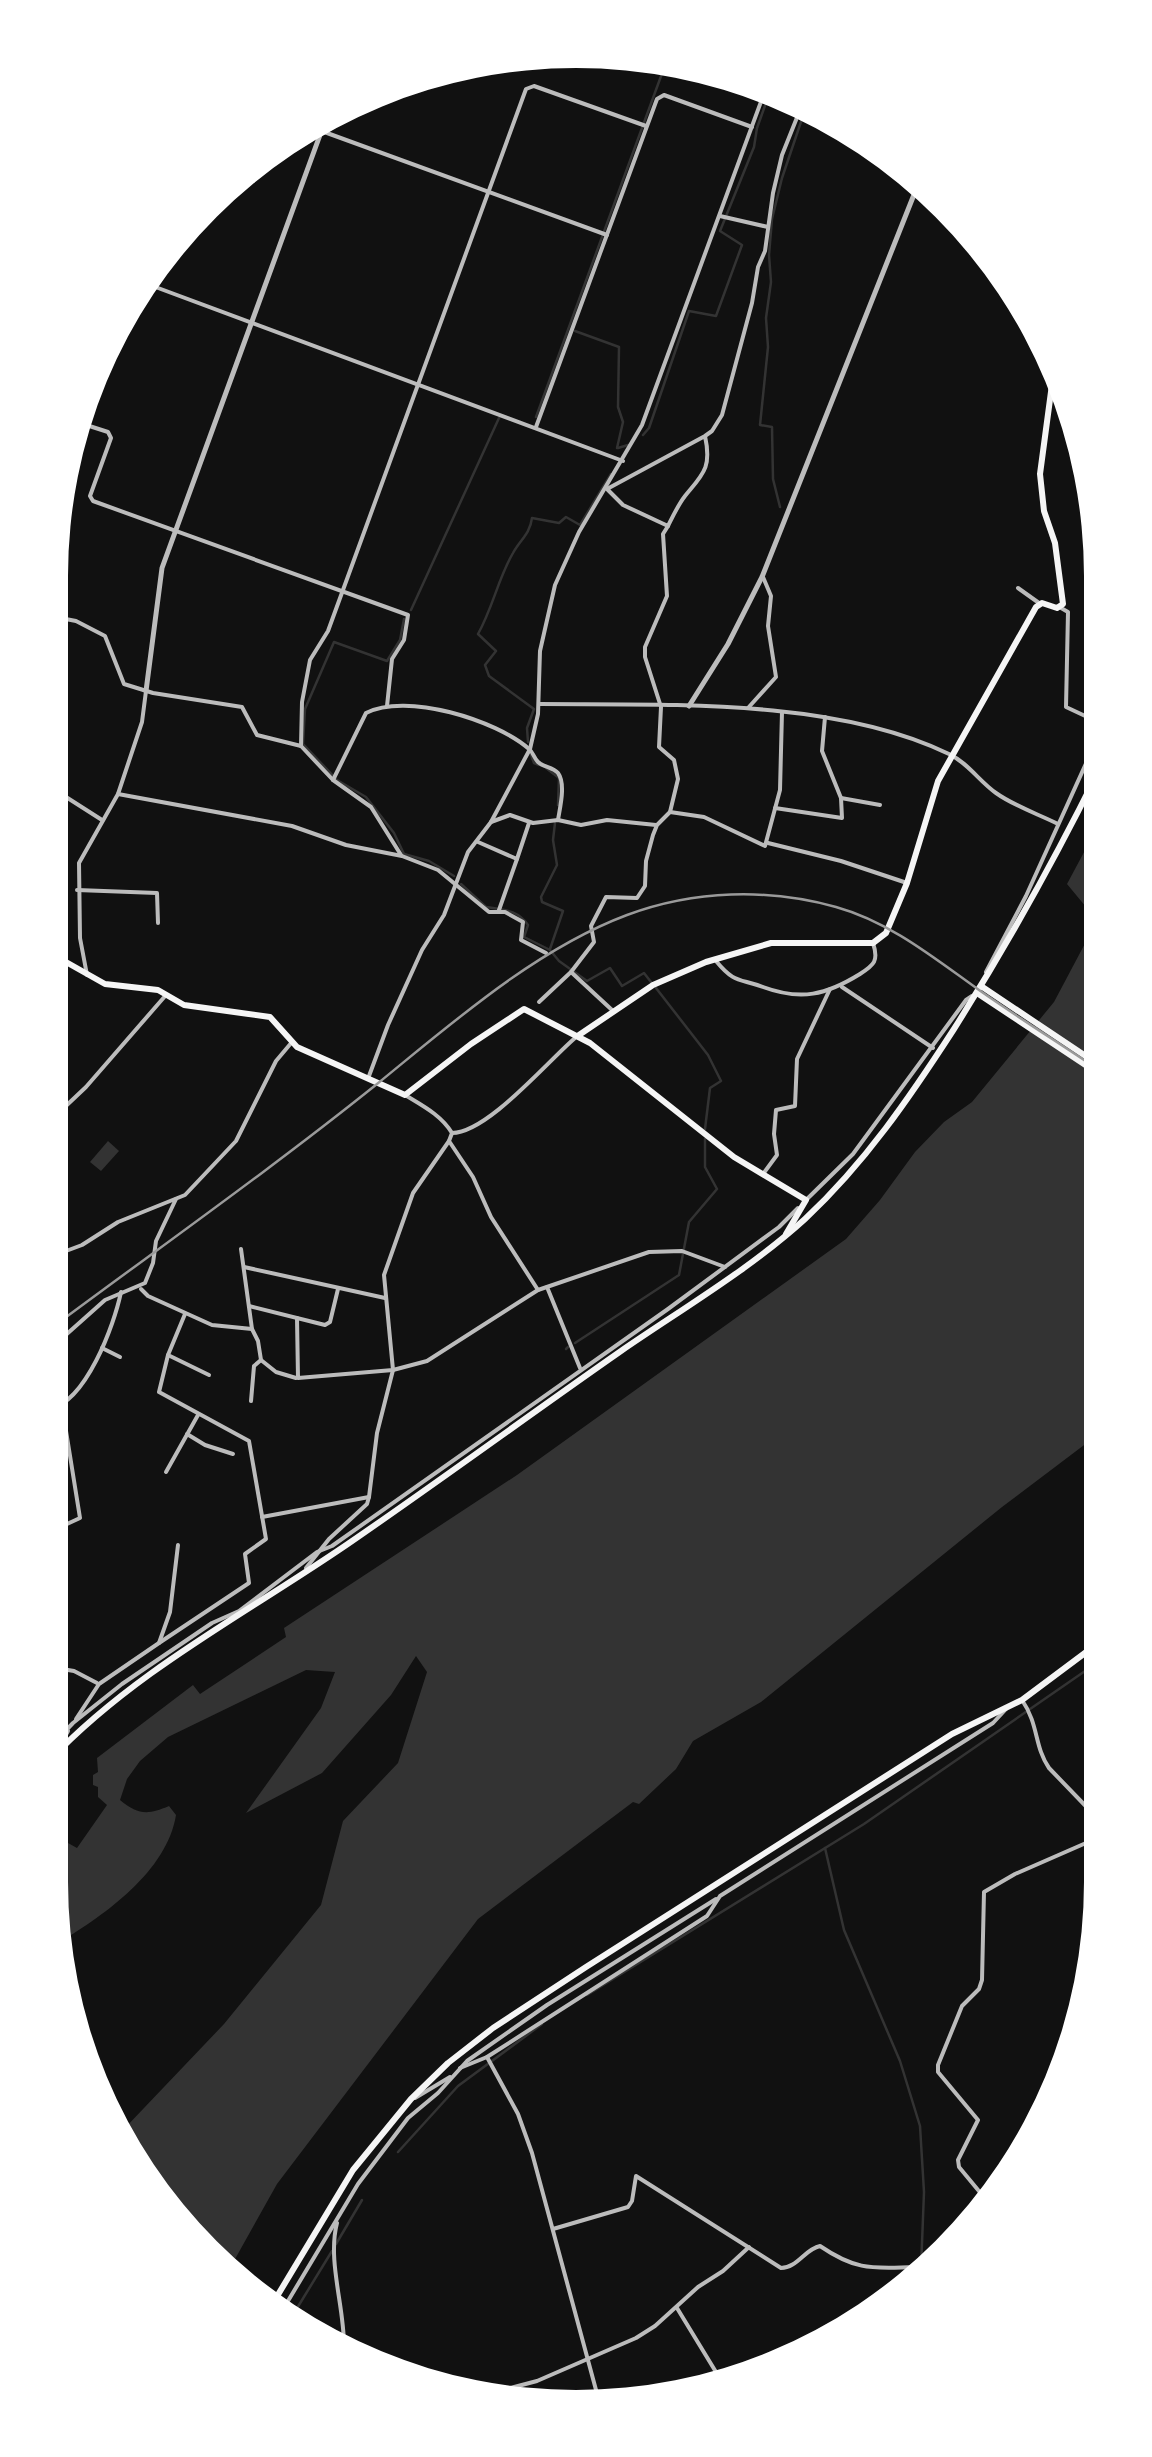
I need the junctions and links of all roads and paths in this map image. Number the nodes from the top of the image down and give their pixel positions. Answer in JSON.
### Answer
{"nodes":[{"id":1,"x":763,"y":103,"type":"edge"},
{"id":2,"x":799,"y":119,"type":"edge"},
{"id":3,"x":644,"y":126,"type":"junction"},
{"id":4,"x":752,"y":126,"type":"junction"},
{"id":5,"x":330,"y":132,"type":"edge"},
{"id":6,"x":316,"y":140,"type":"edge"},
{"id":7,"x":489,"y":193,"type":"junction"},
{"id":8,"x":913,"y":196,"type":"edge"},
{"id":9,"x":723,"y":217,"type":"junction"},
{"id":10,"x":768,"y":227,"type":"junction"},
{"id":11,"x":604,"y":234,"type":"junction"},
{"id":12,"x":157,"y":288,"type":"edge"},
{"id":13,"x":251,"y":322,"type":"junction"},
{"id":14,"x":418,"y":382,"type":"junction"},
{"id":15,"x":1051,"y":394,"type":"edge"},
{"id":16,"x":90,"y":426,"type":"edge"},
{"id":17,"x":536,"y":426,"type":"junction"},
{"id":18,"x":705,"y":436,"type":"junction"},
{"id":19,"x":623,"y":461,"type":"junction"},
{"id":20,"x":607,"y":489,"type":"junction"},
{"id":21,"x":668,"y":526,"type":"junction"},
{"id":22,"x":174,"y":531,"type":"junction"},
{"id":23,"x":762,"y":577,"type":"junction"},
{"id":24,"x":1018,"y":588,"type":"dead end"},
{"id":25,"x":342,"y":592,"type":"junction"},
{"id":26,"x":1039,"y":603,"type":"junction"},
{"id":27,"x":1061,"y":608,"type":"junction"},
{"id":28,"x":68,"y":619,"type":"edge"},
{"id":29,"x":146,"y":691,"type":"junction"},
{"id":30,"x":539,"y":704,"type":"junction"},
{"id":31,"x":387,"y":706,"type":"junction"},
{"id":32,"x":689,"y":706,"type":"junction"},
{"id":33,"x":661,"y":707,"type":"junction"},
{"id":34,"x":748,"y":708,"type":"junction"},
{"id":35,"x":782,"y":712,"type":"junction"},
{"id":36,"x":1084,"y":715,"type":"edge"},
{"id":37,"x":825,"y":718,"type":"junction"},
{"id":38,"x":300,"y":746,"type":"junction"},
{"id":39,"x":530,"y":749,"type":"junction"},
{"id":40,"x":952,"y":755,"type":"junction"},
{"id":41,"x":1084,"y":768,"type":"edge"},
{"id":42,"x":334,"y":778,"type":"junction"},
{"id":43,"x":118,"y":794,"type":"junction"},
{"id":44,"x":68,"y":798,"type":"edge"},
{"id":45,"x":841,"y":798,"type":"junction"},
{"id":46,"x":1084,"y":800,"type":"edge"},
{"id":47,"x":880,"y":805,"type":"dead end"},
{"id":48,"x":775,"y":808,"type":"junction"},
{"id":49,"x":670,"y":812,"type":"junction"},
{"id":50,"x":558,"y":820,"type":"junction"},
{"id":51,"x":104,"y":821,"type":"junction"},
{"id":52,"x":491,"y":822,"type":"junction"},
{"id":53,"x":529,"y":823,"type":"junction"},
{"id":54,"x":1058,"y":824,"type":"junction"},
{"id":55,"x":657,"y":825,"type":"junction"},
{"id":56,"x":476,"y":841,"type":"junction"},
{"id":57,"x":768,"y":844,"type":"junction"},
{"id":58,"x":402,"y":856,"type":"junction"},
{"id":59,"x":516,"y":859,"type":"junction"},
{"id":60,"x":456,"y":883,"type":"junction"},
{"id":61,"x":907,"y":883,"type":"junction"},
{"id":62,"x":77,"y":890,"type":"junction"},
{"id":63,"x":499,"y":908,"type":"junction"},
{"id":64,"x":158,"y":923,"type":"dead end"},
{"id":65,"x":873,"y":943,"type":"junction"},
{"id":66,"x":546,"y":953,"type":"dead end"},
{"id":67,"x":715,"y":959,"type":"junction"},
{"id":68,"x":68,"y":964,"type":"edge"},
{"id":69,"x":572,"y":971,"type":"junction"},
{"id":70,"x":86,"y":976,"type":"junction"},
{"id":71,"x":841,"y":986,"type":"junction"},
{"id":72,"x":830,"y":990,"type":"junction"},
{"id":73,"x":981,"y":990,"type":"junction"},
{"id":74,"x":166,"y":995,"type":"junction"},
{"id":75,"x":539,"y":1002,"type":"dead end"},
{"id":76,"x":612,"y":1010,"type":"junction"},
{"id":77,"x":578,"y":1036,"type":"junction"},
{"id":78,"x":292,"y":1042,"type":"junction"},
{"id":79,"x":933,"y":1048,"type":"junction"},
{"id":80,"x":1084,"y":1055,"type":"edge"},
{"id":81,"x":1084,"y":1063,"type":"edge"},
{"id":82,"x":367,"y":1080,"type":"junction"},
{"id":83,"x":405,"y":1095,"type":"junction"},
{"id":84,"x":68,"y":1104,"type":"edge"},
{"id":85,"x":452,"y":1133,"type":"junction"},
{"id":86,"x":449,"y":1141,"type":"junction"},
{"id":87,"x":763,"y":1174,"type":"junction"},
{"id":88,"x":176,"y":1199,"type":"junction"},
{"id":89,"x":806,"y":1200,"type":"junction"},
{"id":90,"x":785,"y":1235,"type":"junction"},
{"id":91,"x":241,"y":1249,"type":"dead end"},
{"id":92,"x":68,"y":1250,"type":"edge"},
{"id":93,"x":244,"y":1266,"type":"junction"},
{"id":94,"x":725,"y":1267,"type":"junction"},
{"id":95,"x":140,"y":1287,"type":"junction"},
{"id":96,"x":547,"y":1287,"type":"junction"},
{"id":97,"x":338,"y":1288,"type":"junction"},
{"id":98,"x":538,"y":1290,"type":"junction"},
{"id":99,"x":120,"y":1292,"type":"junction"},
{"id":100,"x":385,"y":1298,"type":"junction"},
{"id":101,"x":249,"y":1306,"type":"junction"},
{"id":102,"x":185,"y":1314,"type":"junction"},
{"id":103,"x":297,"y":1318,"type":"junction"},
{"id":104,"x":252,"y":1329,"type":"junction"},
{"id":105,"x":68,"y":1333,"type":"edge"},
{"id":106,"x":102,"y":1348,"type":"junction"},
{"id":107,"x":168,"y":1355,"type":"junction"},
{"id":108,"x":120,"y":1357,"type":"dead end"},
{"id":109,"x":261,"y":1360,"type":"junction"},
{"id":110,"x":580,"y":1368,"type":"junction"},
{"id":111,"x":393,"y":1370,"type":"junction"},
{"id":112,"x":208,"y":1375,"type":"dead end"},
{"id":113,"x":298,"y":1378,"type":"junction"},
{"id":114,"x":68,"y":1401,"type":"edge"},
{"id":115,"x":251,"y":1401,"type":"dead end"},
{"id":116,"x":198,"y":1415,"type":"junction"},
{"id":117,"x":187,"y":1434,"type":"junction"},
{"id":118,"x":68,"y":1443,"type":"edge"},
{"id":119,"x":233,"y":1454,"type":"dead end"},
{"id":120,"x":166,"y":1472,"type":"dead end"},
{"id":121,"x":370,"y":1497,"type":"junction"},
{"id":122,"x":261,"y":1518,"type":"junction"},
{"id":123,"x":68,"y":1524,"type":"edge"},
{"id":124,"x":178,"y":1545,"type":"dead end"},
{"id":125,"x":321,"y":1551,"type":"junction"},
{"id":126,"x":301,"y":1576,"type":"junction"},
{"id":127,"x":240,"y":1613,"type":"junction"},
{"id":128,"x":159,"y":1643,"type":"junction"},
{"id":129,"x":1084,"y":1655,"type":"edge"},
{"id":130,"x":68,"y":1670,"type":"edge"},
{"id":131,"x":99,"y":1684,"type":"junction"},
{"id":132,"x":1024,"y":1703,"type":"junction"},
{"id":133,"x":1006,"y":1710,"type":"junction"},
{"id":134,"x":73,"y":1723,"type":"junction"},
{"id":135,"x":68,"y":1730,"type":"edge"},
{"id":136,"x":68,"y":1740,"type":"edge"},
{"id":137,"x":1084,"y":1801,"type":"edge"},
{"id":138,"x":1084,"y":1844,"type":"edge"},
{"id":139,"x":720,"y":1896,"type":"junction"},
{"id":140,"x":487,"y":2057,"type":"junction"},
{"id":141,"x":460,"y":2068,"type":"junction"},
{"id":142,"x":454,"y":2075,"type":"junction"},
{"id":143,"x":412,"y":2099,"type":"junction"},
{"id":144,"x":979,"y":2191,"type":"edge"},
{"id":145,"x":337,"y":2219,"type":"junction"},
{"id":146,"x":553,"y":2229,"type":"junction"},
{"id":147,"x":749,"y":2248,"type":"junction"},
{"id":148,"x":905,"y":2268,"type":"edge"},
{"id":149,"x":278,"y":2293,"type":"edge"},
{"id":150,"x":288,"y":2300,"type":"edge"},
{"id":151,"x":677,"y":2308,"type":"junction"},
{"id":152,"x":343,"y":2333,"type":"edge"},
{"id":153,"x":588,"y":2360,"type":"junction"},
{"id":154,"x":715,"y":2370,"type":"edge"},
{"id":155,"x":518,"y":2386,"type":"edge"},
{"id":156,"x":596,"y":2389,"type":"edge"}],
"edges":[{"from":1,"to":4,"type":"street"},
{"from":2,"to":10,"type":"street"},
{"from":3,"to":4,"type":"street"},
{"from":3,"to":7,"type":"street"},
{"from":3,"to":11,"type":"street"},
{"from":4,"to":9,"type":"street"},
{"from":5,"to":7,"type":"street"},
{"from":6,"to":13,"type":"street"},
{"from":7,"to":11,"type":"street"},
{"from":7,"to":14,"type":"street"},
{"from":8,"to":23,"type":"street"},
{"from":9,"to":10,"type":"street"},
{"from":9,"to":19,"type":"street"},
{"from":10,"to":18,"type":"street"},
{"from":11,"to":17,"type":"street"},
{"from":12,"to":13,"type":"street"},
{"from":13,"to":14,"type":"street"},
{"from":13,"to":22,"type":"street"},
{"from":14,"to":17,"type":"street"},
{"from":14,"to":25,"type":"street"},
{"from":15,"to":27,"type":"main road"},
{"from":16,"to":22,"type":"street"},
{"from":17,"to":19,"type":"street"},
{"from":18,"to":20,"type":"street"},
{"from":18,"to":21,"type":"street"},
{"from":19,"to":20,"type":"street"},
{"from":20,"to":21,"type":"street"},
{"from":20,"to":30,"type":"street"},
{"from":21,"to":33,"type":"street"},
{"from":22,"to":25,"type":"street"},
{"from":22,"to":29,"type":"street"},
{"from":23,"to":32,"type":"street"},
{"from":23,"to":34,"type":"street"},
{"from":24,"to":26,"type":"street"},
{"from":25,"to":31,"type":"street"},
{"from":25,"to":38,"type":"street"},
{"from":26,"to":27,"type":"main road"},
{"from":26,"to":40,"type":"main road"},
{"from":27,"to":36,"type":"street"},
{"from":28,"to":29,"type":"street"},
{"from":29,"to":38,"type":"street"},
{"from":29,"to":43,"type":"street"},
{"from":30,"to":33,"type":"street"},
{"from":30,"to":39,"type":"street"},
{"from":31,"to":39,"type":"street"},
{"from":31,"to":42,"type":"street"},
{"from":32,"to":33,"type":"street"},
{"from":32,"to":34,"type":"street"},
{"from":33,"to":49,"type":"street"},
{"from":34,"to":35,"type":"street"},
{"from":35,"to":37,"type":"street"},
{"from":35,"to":48,"type":"street"},
{"from":37,"to":40,"type":"street"},
{"from":37,"to":45,"type":"street"},
{"from":38,"to":42,"type":"street"},
{"from":39,"to":50,"type":"street"},
{"from":39,"to":52,"type":"street"},
{"from":40,"to":54,"type":"street"},
{"from":40,"to":61,"type":"main road"},
{"from":41,"to":54,"type":"street"},
{"from":42,"to":58,"type":"street"},
{"from":43,"to":51,"type":"street"},
{"from":43,"to":58,"type":"street"},
{"from":44,"to":51,"type":"street"},
{"from":45,"to":47,"type":"street"},
{"from":45,"to":48,"type":"street"},
{"from":46,"to":73,"type":"main road"},
{"from":48,"to":57,"type":"street"},
{"from":49,"to":55,"type":"street"},
{"from":49,"to":57,"type":"street"},
{"from":50,"to":53,"type":"street"},
{"from":50,"to":55,"type":"street"},
{"from":51,"to":62,"type":"street"},
{"from":52,"to":53,"type":"street"},
{"from":52,"to":56,"type":"street"},
{"from":53,"to":59,"type":"street"},
{"from":54,"to":73,"type":"street"},
{"from":55,"to":69,"type":"street"},
{"from":56,"to":59,"type":"street"},
{"from":56,"to":60,"type":"street"},
{"from":57,"to":61,"type":"street"},
{"from":58,"to":60,"type":"street"},
{"from":59,"to":63,"type":"street"},
{"from":60,"to":63,"type":"street"},
{"from":60,"to":82,"type":"street"},
{"from":61,"to":65,"type":"main road"},
{"from":62,"to":64,"type":"street"},
{"from":62,"to":70,"type":"street"},
{"from":63,"to":66,"type":"street"},
{"from":65,"to":67,"type":"main road"},
{"from":65,"to":71,"type":"street"},
{"from":67,"to":72,"type":"street"},
{"from":67,"to":76,"type":"main road"},
{"from":68,"to":70,"type":"main road"},
{"from":69,"to":75,"type":"street"},
{"from":69,"to":76,"type":"street"},
{"from":70,"to":74,"type":"main road"},
{"from":71,"to":72,"type":"street"},
{"from":71,"to":79,"type":"street"},
{"from":72,"to":87,"type":"street"},
{"from":73,"to":79,"type":"street"},
{"from":73,"to":80,"type":"main road"},
{"from":73,"to":81,"type":"main road"},
{"from":73,"to":90,"type":"main road"},
{"from":74,"to":78,"type":"main road"},
{"from":74,"to":84,"type":"street"},
{"from":76,"to":77,"type":"main road"},
{"from":77,"to":83,"type":"main road"},
{"from":77,"to":85,"type":"street"},
{"from":77,"to":87,"type":"main road"},
{"from":78,"to":82,"type":"main road"},
{"from":78,"to":88,"type":"street"},
{"from":79,"to":89,"type":"street"},
{"from":82,"to":83,"type":"main road"},
{"from":83,"to":85,"type":"street"},
{"from":85,"to":86,"type":"street"},
{"from":86,"to":98,"type":"street"},
{"from":86,"to":100,"type":"street"},
{"from":87,"to":89,"type":"main road"},
{"from":88,"to":92,"type":"street"},
{"from":88,"to":95,"type":"street"},
{"from":89,"to":90,"type":"main road"},
{"from":89,"to":94,"type":"street"},
{"from":90,"to":126,"type":"main road"},
{"from":91,"to":93,"type":"street"},
{"from":93,"to":97,"type":"street"},
{"from":93,"to":101,"type":"street"},
{"from":94,"to":96,"type":"street"},
{"from":94,"to":110,"type":"street"},
{"from":95,"to":99,"type":"street"},
{"from":95,"to":102,"type":"street"},
{"from":96,"to":98,"type":"street"},
{"from":96,"to":110,"type":"street"},
{"from":97,"to":100,"type":"street"},
{"from":97,"to":103,"type":"street"},
{"from":98,"to":111,"type":"street"},
{"from":99,"to":105,"type":"street"},
{"from":99,"to":106,"type":"street"},
{"from":100,"to":111,"type":"street"},
{"from":101,"to":103,"type":"street"},
{"from":101,"to":104,"type":"street"},
{"from":102,"to":104,"type":"street"},
{"from":102,"to":107,"type":"street"},
{"from":103,"to":113,"type":"street"},
{"from":104,"to":109,"type":"street"},
{"from":106,"to":108,"type":"street"},
{"from":106,"to":114,"type":"street"},
{"from":107,"to":112,"type":"street"},
{"from":107,"to":116,"type":"street"},
{"from":109,"to":113,"type":"street"},
{"from":109,"to":115,"type":"street"},
{"from":110,"to":125,"type":"street"},
{"from":111,"to":113,"type":"street"},
{"from":111,"to":121,"type":"street"},
{"from":116,"to":117,"type":"street"},
{"from":116,"to":122,"type":"street"},
{"from":117,"to":119,"type":"street"},
{"from":117,"to":120,"type":"street"},
{"from":118,"to":123,"type":"street"},
{"from":121,"to":122,"type":"street"},
{"from":121,"to":125,"type":"street"},
{"from":122,"to":128,"type":"street"},
{"from":124,"to":128,"type":"street"},
{"from":125,"to":126,"type":"street"},
{"from":125,"to":127,"type":"street"},
{"from":126,"to":127,"type":"main road"},
{"from":127,"to":134,"type":"street"},
{"from":127,"to":136,"type":"main road"},
{"from":128,"to":131,"type":"street"},
{"from":129,"to":132,"type":"main road"},
{"from":130,"to":131,"type":"street"},
{"from":131,"to":134,"type":"street"},
{"from":132,"to":133,"type":"main road"},
{"from":132,"to":137,"type":"street"},
{"from":133,"to":139,"type":"street"},
{"from":133,"to":143,"type":"main road"},
{"from":134,"to":135,"type":"street"},
{"from":138,"to":144,"type":"street"},
{"from":139,"to":140,"type":"street"},
{"from":139,"to":141,"type":"street"},
{"from":140,"to":141,"type":"street"},
{"from":140,"to":146,"type":"street"},
{"from":141,"to":142,"type":"street"},
{"from":142,"to":143,"type":"street"},
{"from":142,"to":145,"type":"street"},
{"from":143,"to":149,"type":"main road"},
{"from":145,"to":150,"type":"street"},
{"from":145,"to":152,"type":"street"},
{"from":146,"to":147,"type":"street"},
{"from":146,"to":153,"type":"street"},
{"from":147,"to":148,"type":"street"},
{"from":147,"to":151,"type":"street"},
{"from":151,"to":153,"type":"street"},
{"from":151,"to":154,"type":"street"},
{"from":153,"to":155,"type":"street"},
{"from":153,"to":156,"type":"street"}]}
